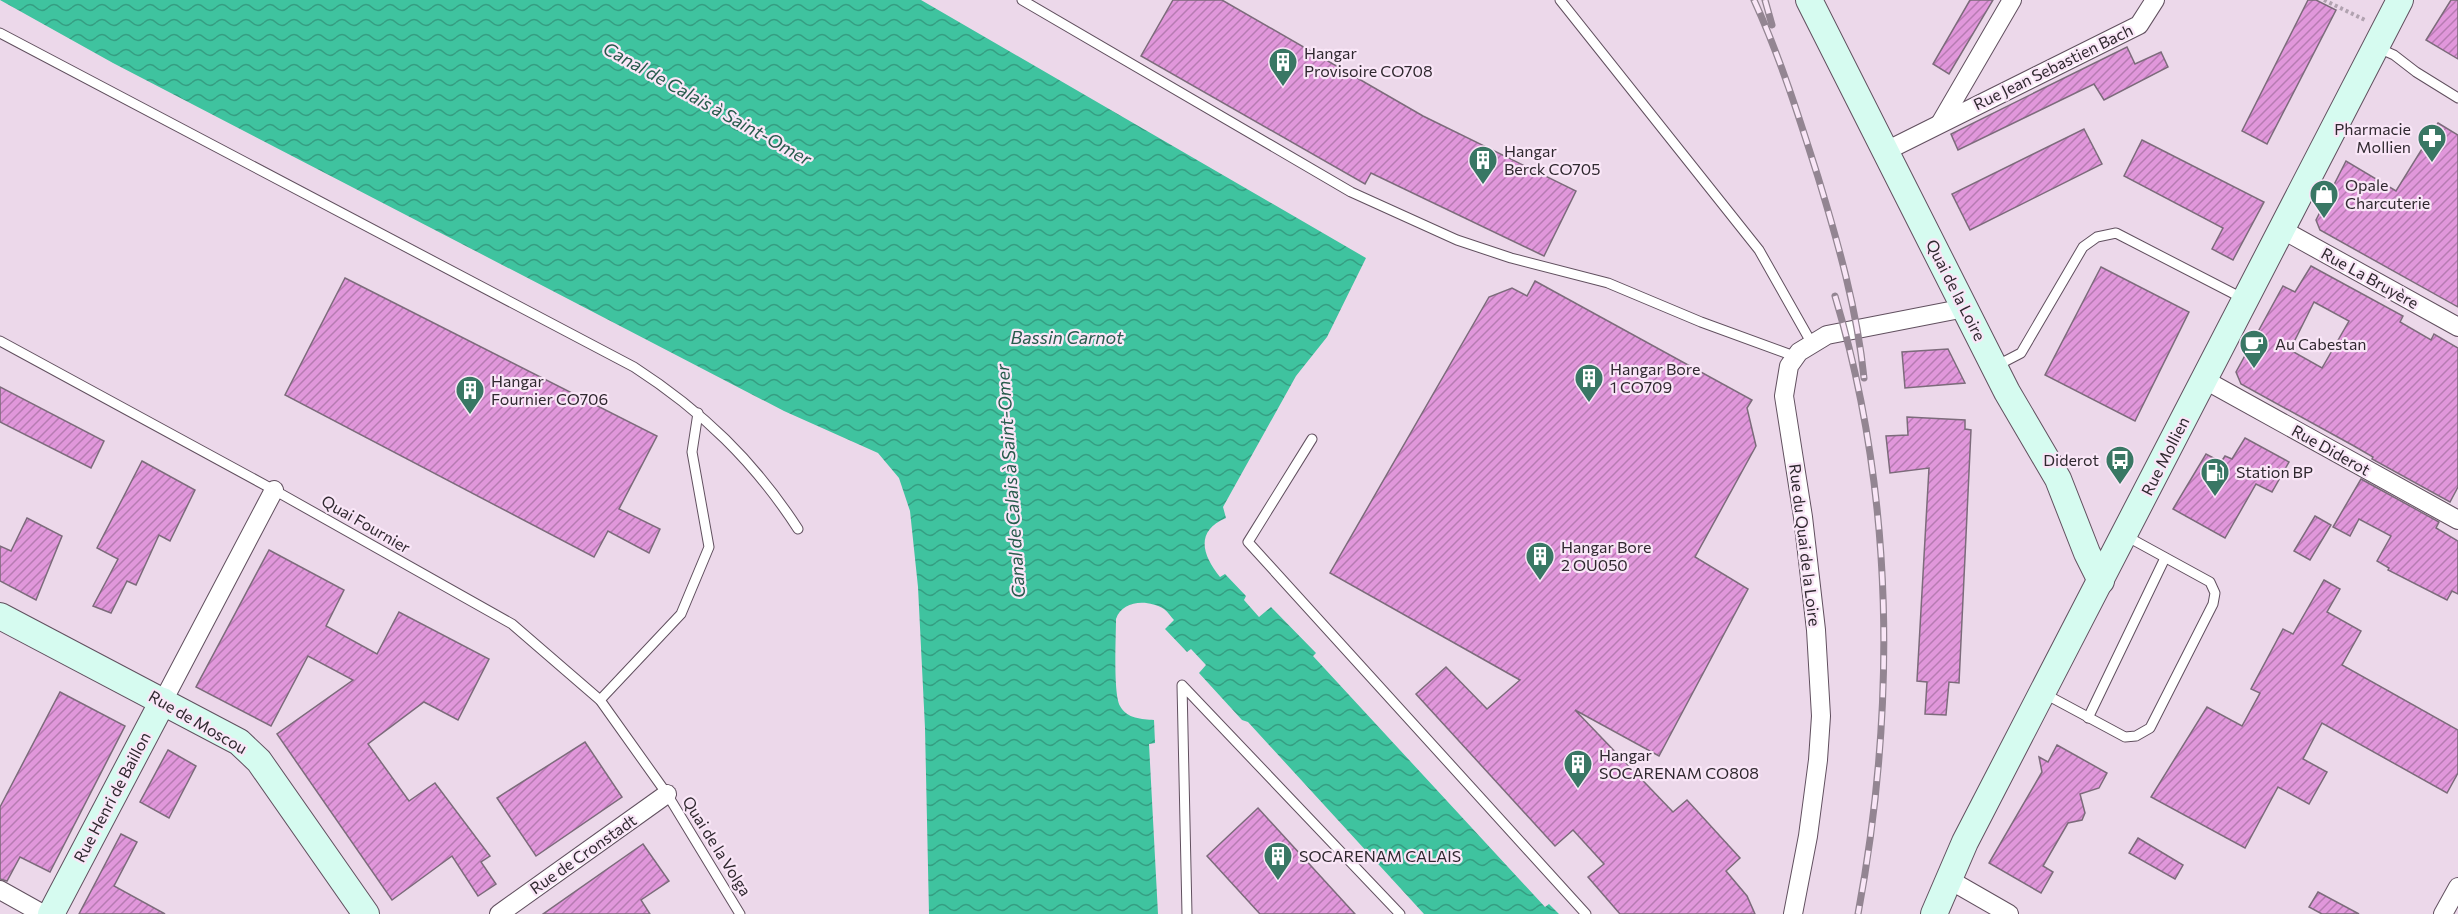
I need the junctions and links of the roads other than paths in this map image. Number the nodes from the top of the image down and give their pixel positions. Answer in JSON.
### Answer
{"nodes":[{"id":1,"x":1022,"y":0,"type":"edge"},
{"id":2,"x":1560,"y":0,"type":"edge"},
{"id":3,"x":1809,"y":0,"type":"edge"},
{"id":4,"x":2012,"y":0,"type":"edge"},
{"id":5,"x":2155,"y":0,"type":"edge"},
{"id":6,"x":2400,"y":0,"type":"edge"},
{"id":7,"x":0,"y":33,"type":"edge"},
{"id":8,"x":2381,"y":39,"type":"junction"},
{"id":9,"x":2458,"y":98,"type":"edge"},
{"id":10,"x":1941,"y":122,"type":"junction"},
{"id":11,"x":1886,"y":151,"type":"junction"},
{"id":12,"x":2283,"y":230,"type":"junction"},
{"id":13,"x":2246,"y":300,"type":"junction"},
{"id":14,"x":1965,"y":308,"type":"junction"},
{"id":15,"x":2458,"y":327,"type":"edge"},
{"id":16,"x":0,"y":341,"type":"edge"},
{"id":17,"x":1811,"y":342,"type":"junction"},
{"id":18,"x":1794,"y":356,"type":"junction"},
{"id":19,"x":1994,"y":368,"type":"junction"},
{"id":20,"x":2205,"y":380,"type":"junction"},
{"id":21,"x":698,"y":413,"type":"junction"},
{"id":22,"x":1312,"y":439,"type":"dead end"},
{"id":23,"x":274,"y":490,"type":"junction"},
{"id":24,"x":2458,"y":520,"type":"edge"},
{"id":25,"x":798,"y":529,"type":"dead end"},
{"id":26,"x":2125,"y":535,"type":"junction"},
{"id":27,"x":2165,"y":558,"type":"junction"},
{"id":28,"x":2101,"y":581,"type":"junction"},
{"id":29,"x":0,"y":616,"type":"edge"},
{"id":30,"x":2043,"y":693,"type":"junction"},
{"id":31,"x":600,"y":700,"type":"junction"},
{"id":32,"x":163,"y":701,"type":"junction"},
{"id":33,"x":2088,"y":718,"type":"junction"},
{"id":34,"x":667,"y":794,"type":"junction"},
{"id":35,"x":1948,"y":879,"type":"junction"},
{"id":36,"x":2458,"y":887,"type":"edge"},
{"id":37,"x":0,"y":890,"type":"edge"},
{"id":38,"x":43,"y":914,"type":"edge"},
{"id":39,"x":51,"y":914,"type":"edge"},
{"id":40,"x":366,"y":914,"type":"edge"},
{"id":41,"x":499,"y":914,"type":"edge"},
{"id":42,"x":740,"y":914,"type":"edge"},
{"id":43,"x":1187,"y":914,"type":"edge"},
{"id":44,"x":1400,"y":914,"type":"edge"},
{"id":45,"x":1586,"y":914,"type":"edge"},
{"id":46,"x":1793,"y":914,"type":"edge"},
{"id":47,"x":1934,"y":914,"type":"edge"},
{"id":48,"x":2009,"y":914,"type":"edge"},
{"id":49,"x":2443,"y":914,"type":"edge"}],
"edges":[{"from":1,"to":18,"type":"lane"},
{"from":2,"to":17,"type":"lane"},
{"from":3,"to":11,"type":"street","name":"Quai de la Loire"},
{"from":4,"to":10,"type":"street","name":"Rue Jean Sebastien Bach"},
{"from":5,"to":10,"type":"street","name":"Rue Jean Sebastien Bach"},
{"from":6,"to":8,"type":"street","name":"Rue Mollien"},
{"from":7,"to":21,"type":"lane"},
{"from":8,"to":9,"type":"lane"},
{"from":8,"to":12,"type":"street","name":"Rue Mollien"},
{"from":10,"to":11,"type":"street","name":"Rue Jean Sebastien Bach"},
{"from":11,"to":14,"type":"street","name":"Quai de la Loire"},
{"from":12,"to":13,"type":"street","name":"Rue Mollien"},
{"from":12,"to":15,"type":"street","name":"Rue La Bruyère"},
{"from":13,"to":19,"type":"lane"},
{"from":13,"to":20,"type":"street","name":"Rue Mollien"},
{"from":14,"to":17,"type":"street"},
{"from":14,"to":19,"type":"street","name":"Quai de la Loire"},
{"from":16,"to":23,"type":"lane","name":"Quai Fournier"},
{"from":17,"to":18,"type":"street"},
{"from":18,"to":46,"type":"street","name":"Rue du Quai de la Loire"},
{"from":19,"to":28,"type":"street","name":"Quai de la Loire"},
{"from":20,"to":24,"type":"street","name":"Rue Diderot"},
{"from":20,"to":26,"type":"street","name":"Rue Mollien"},
{"from":21,"to":25,"type":"lane"},
{"from":21,"to":31,"type":"lane"},
{"from":22,"to":45,"type":"lane"},
{"from":23,"to":31,"type":"lane","name":"Quai Fournier"},
{"from":23,"to":32,"type":"street","name":"Rue Henri de Baillon"},
{"from":26,"to":27,"type":"lane"},
{"from":26,"to":28,"type":"street","name":"Rue Mollien"},
{"from":27,"to":33,"type":"lane"},
{"from":27,"to":33,"type":"lane"},
{"from":28,"to":30,"type":"street","name":"Rue Mollien"},
{"from":29,"to":32,"type":"street","name":"Rue de Moscou"},
{"from":30,"to":33,"type":"lane"},
{"from":30,"to":35,"type":"street","name":"Rue Mollien"},
{"from":31,"to":34,"type":"lane","name":"Quai Fournier"},
{"from":32,"to":39,"type":"street","name":"Rue Henri de Baillon"},
{"from":32,"to":40,"type":"street","name":"Rue de Moscou"},
{"from":34,"to":41,"type":"street","name":"Rue de Cronstadt"},
{"from":34,"to":42,"type":"lane","name":"Quai de la Volga"},
{"from":35,"to":47,"type":"street","name":"Rue Mollien"},
{"from":35,"to":48,"type":"street"},
{"from":36,"to":49,"type":"street"},
{"from":37,"to":38,"type":"street"},
{"from":43,"to":44,"type":"lane"}]}
